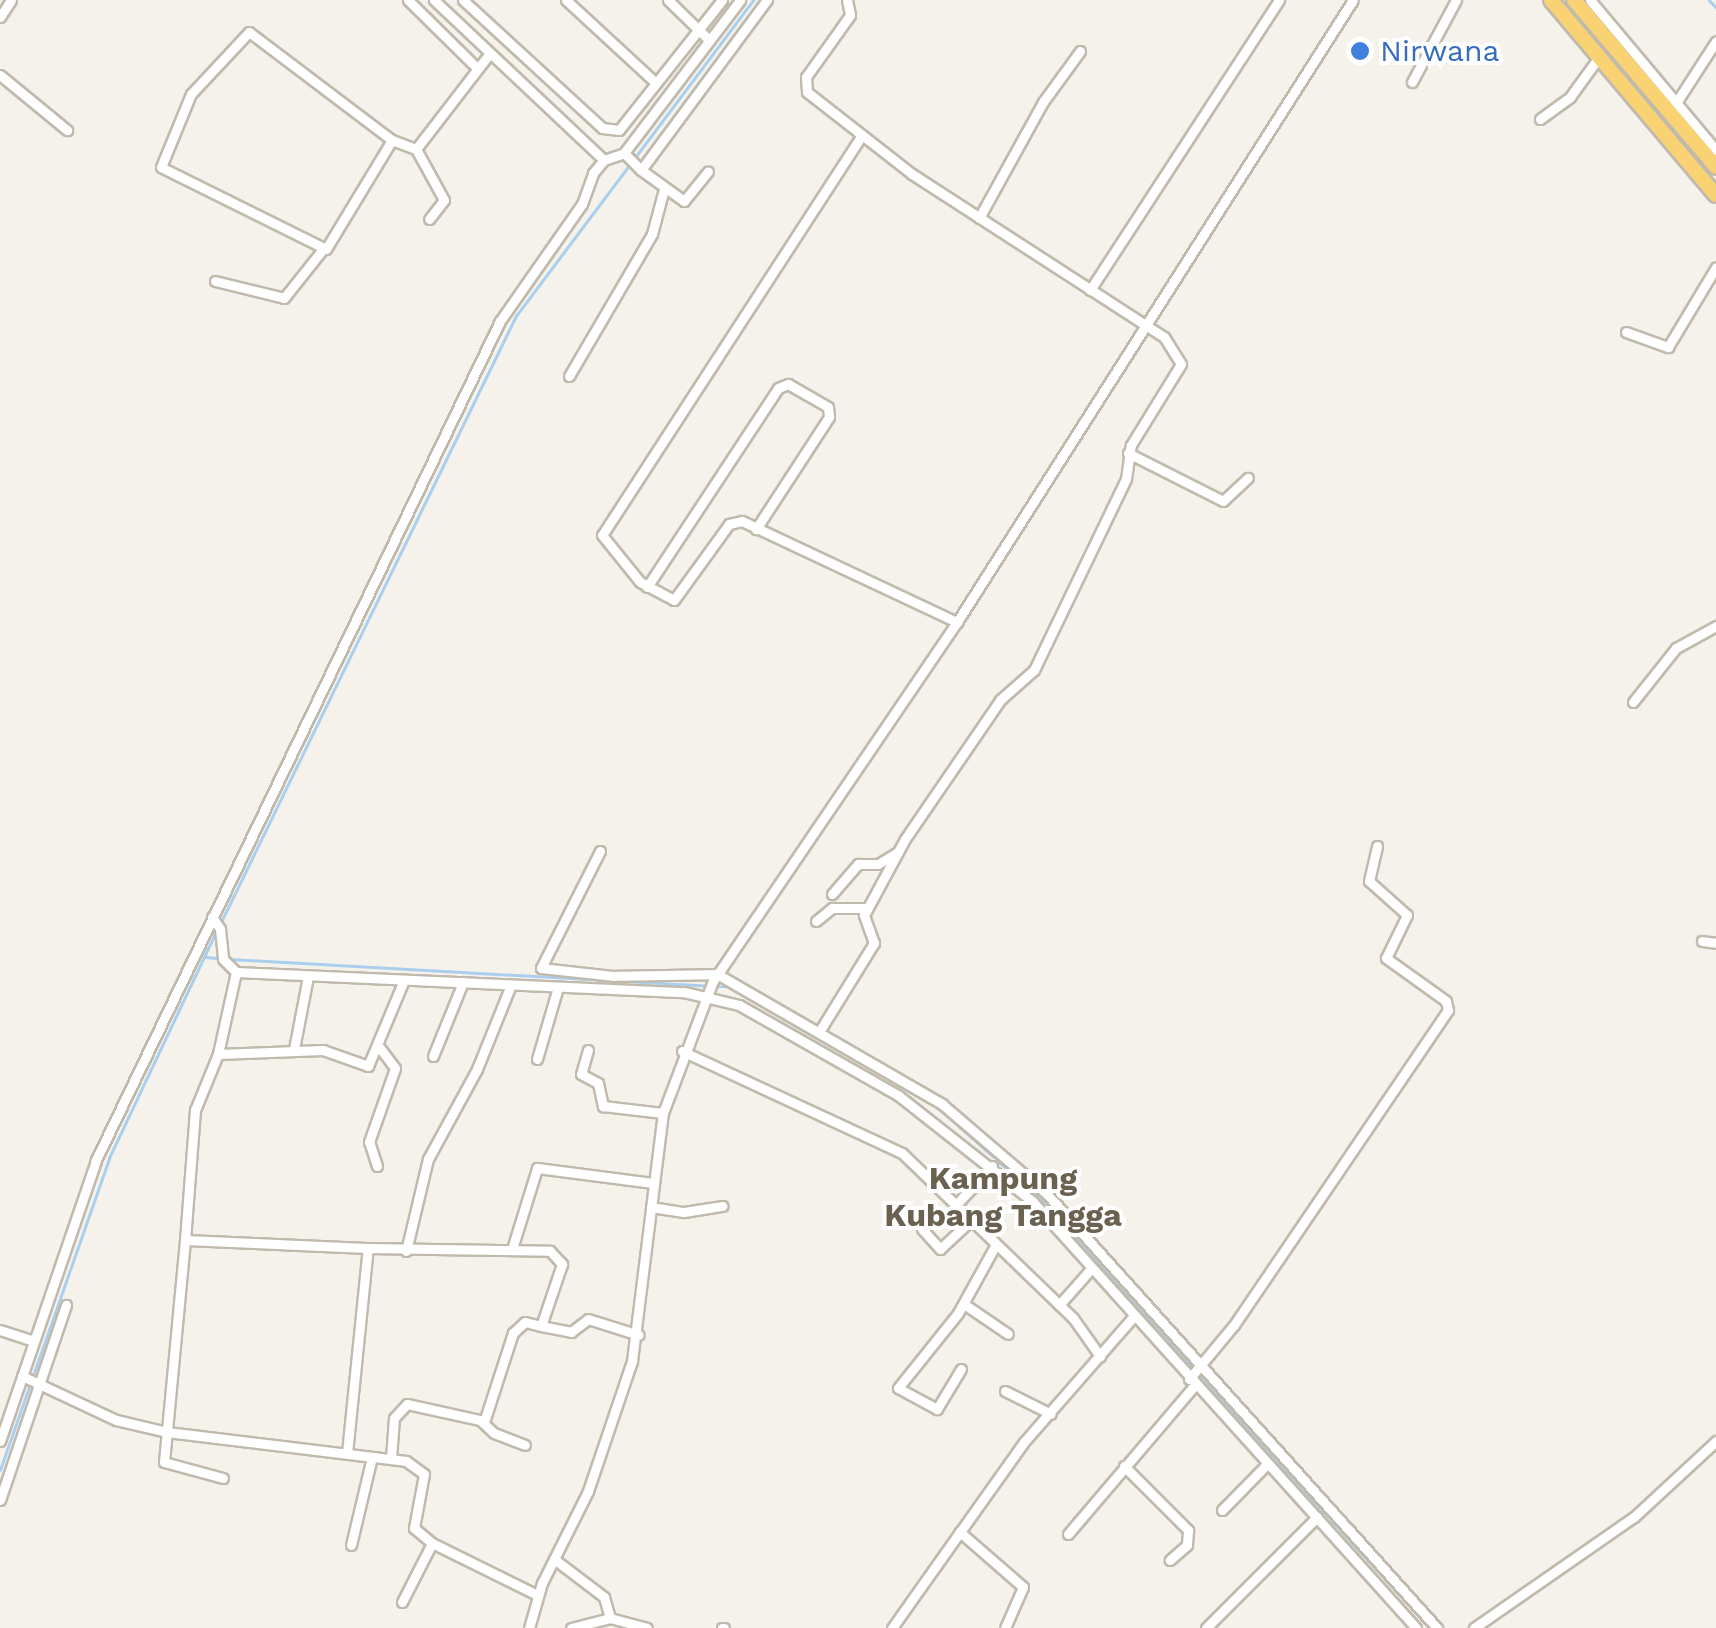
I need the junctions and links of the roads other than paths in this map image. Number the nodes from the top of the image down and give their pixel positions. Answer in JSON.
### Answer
{"nodes":[{"id":1,"x":11,"y":0,"type":"edge"},
{"id":2,"x":408,"y":0,"type":"edge"},
{"id":3,"x":434,"y":0,"type":"edge"},
{"id":4,"x":566,"y":0,"type":"edge"},
{"id":5,"x":668,"y":0,"type":"edge"},
{"id":6,"x":722,"y":0,"type":"edge"},
{"id":7,"x":740,"y":0,"type":"edge"},
{"id":8,"x":767,"y":0,"type":"edge"},
{"id":9,"x":847,"y":0,"type":"edge"},
{"id":10,"x":1279,"y":0,"type":"edge"},
{"id":11,"x":1353,"y":0,"type":"edge"},
{"id":12,"x":1456,"y":0,"type":"edge"},
{"id":13,"x":1551,"y":0,"type":"edge"},
{"id":14,"x":1574,"y":0,"type":"edge"},
{"id":15,"x":1590,"y":0,"type":"edge"},
{"id":16,"x":466,"y":1,"type":"edge"},
{"id":17,"x":0,"y":17,"type":"edge"},
{"id":18,"x":1597,"y":20,"type":"junction"},
{"id":19,"x":697,"y":28,"type":"junction"},
{"id":20,"x":710,"y":40,"type":"junction"},
{"id":21,"x":1716,"y":41,"type":"edge"},
{"id":22,"x":1080,"y":51,"type":"dead end"},
{"id":23,"x":490,"y":53,"type":"junction"},
{"id":24,"x":1599,"y":57,"type":"junction"},
{"id":25,"x":477,"y":68,"type":"junction"},
{"id":26,"x":0,"y":74,"type":"edge"},
{"id":27,"x":1412,"y":82,"type":"dead end"},
{"id":28,"x":656,"y":83,"type":"junction"},
{"id":29,"x":1673,"y":108,"type":"junction"},
{"id":30,"x":1540,"y":119,"type":"dead end"},
{"id":31,"x":67,"y":130,"type":"dead end"},
{"id":32,"x":862,"y":136,"type":"junction"},
{"id":33,"x":392,"y":140,"type":"junction"},
{"id":34,"x":416,"y":149,"type":"junction"},
{"id":35,"x":1716,"y":150,"type":"edge"},
{"id":36,"x":604,"y":160,"type":"junction"},
{"id":37,"x":632,"y":161,"type":"junction"},
{"id":38,"x":1716,"y":166,"type":"edge"},
{"id":39,"x":708,"y":170,"type":"dead end"},
{"id":40,"x":664,"y":189,"type":"junction"},
{"id":41,"x":1716,"y":194,"type":"edge"},
{"id":42,"x":980,"y":218,"type":"junction"},
{"id":43,"x":428,"y":219,"type":"dead end"},
{"id":44,"x":323,"y":249,"type":"junction"},
{"id":45,"x":1716,"y":267,"type":"edge"},
{"id":46,"x":215,"y":281,"type":"dead end"},
{"id":47,"x":1090,"y":290,"type":"junction"},
{"id":48,"x":1144,"y":322,"type":"junction"},
{"id":49,"x":1626,"y":332,"type":"dead end"},
{"id":50,"x":569,"y":376,"type":"dead end"},
{"id":51,"x":1128,"y":453,"type":"junction"},
{"id":52,"x":1248,"y":478,"type":"dead end"},
{"id":53,"x":756,"y":529,"type":"junction"},
{"id":54,"x":646,"y":586,"type":"junction"},
{"id":55,"x":957,"y":622,"type":"junction"},
{"id":56,"x":1716,"y":626,"type":"edge"},
{"id":57,"x":1633,"y":702,"type":"dead end"},
{"id":58,"x":1377,"y":846,"type":"dead end"},
{"id":59,"x":600,"y":851,"type":"dead end"},
{"id":60,"x":900,"y":851,"type":"junction"},
{"id":61,"x":832,"y":894,"type":"dead end"},
{"id":62,"x":868,"y":908,"type":"junction"},
{"id":63,"x":212,"y":918,"type":"junction"},
{"id":64,"x":816,"y":921,"type":"dead end"},
{"id":65,"x":1702,"y":941,"type":"dead end"},
{"id":66,"x":1716,"y":944,"type":"edge"},
{"id":67,"x":236,"y":972,"type":"junction"},
{"id":68,"x":308,"y":976,"type":"junction"},
{"id":69,"x":715,"y":977,"type":"junction"},
{"id":70,"x":404,"y":980,"type":"junction"},
{"id":71,"x":463,"y":982,"type":"junction"},
{"id":72,"x":511,"y":985,"type":"junction"},
{"id":73,"x":558,"y":987,"type":"junction"},
{"id":74,"x":706,"y":997,"type":"junction"},
{"id":75,"x":819,"y":1032,"type":"junction"},
{"id":76,"x":378,"y":1047,"type":"junction"},
{"id":77,"x":294,"y":1049,"type":"junction"},
{"id":78,"x":588,"y":1050,"type":"dead end"},
{"id":79,"x":682,"y":1051,"type":"junction"},
{"id":80,"x":218,"y":1054,"type":"junction"},
{"id":81,"x":433,"y":1056,"type":"dead end"},
{"id":82,"x":537,"y":1059,"type":"dead end"},
{"id":83,"x":664,"y":1113,"type":"junction"},
{"id":84,"x":377,"y":1166,"type":"dead end"},
{"id":85,"x":992,"y":1166,"type":"junction"},
{"id":86,"x":654,"y":1183,"type":"junction"},
{"id":87,"x":722,"y":1206,"type":"dead end"},
{"id":88,"x":651,"y":1207,"type":"junction"},
{"id":89,"x":1047,"y":1207,"type":"junction"},
{"id":90,"x":954,"y":1208,"type":"junction"},
{"id":91,"x":969,"y":1222,"type":"junction"},
{"id":92,"x":922,"y":1228,"type":"dead end"},
{"id":93,"x":184,"y":1240,"type":"junction"},
{"id":94,"x":996,"y":1246,"type":"junction"},
{"id":95,"x":368,"y":1248,"type":"junction"},
{"id":96,"x":512,"y":1249,"type":"junction"},
{"id":97,"x":406,"y":1252,"type":"junction"},
{"id":98,"x":1090,"y":1270,"type":"junction"},
{"id":99,"x":964,"y":1304,"type":"junction"},
{"id":100,"x":66,"y":1305,"type":"dead end"},
{"id":101,"x":1059,"y":1306,"type":"junction"},
{"id":102,"x":1133,"y":1317,"type":"junction"},
{"id":103,"x":541,"y":1326,"type":"junction"},
{"id":104,"x":0,"y":1330,"type":"edge"},
{"id":105,"x":1008,"y":1334,"type":"dead end"},
{"id":106,"x":638,"y":1335,"type":"junction"},
{"id":107,"x":30,"y":1340,"type":"junction"},
{"id":108,"x":1100,"y":1356,"type":"junction"},
{"id":109,"x":961,"y":1368,"type":"dead end"},
{"id":110,"x":22,"y":1376,"type":"junction"},
{"id":111,"x":1195,"y":1376,"type":"junction"},
{"id":112,"x":39,"y":1384,"type":"junction"},
{"id":113,"x":1005,"y":1390,"type":"dead end"},
{"id":114,"x":1051,"y":1414,"type":"junction"},
{"id":115,"x":484,"y":1422,"type":"junction"},
{"id":116,"x":167,"y":1432,"type":"junction"},
{"id":117,"x":1716,"y":1441,"type":"edge"},
{"id":118,"x":0,"y":1442,"type":"edge"},
{"id":119,"x":525,"y":1445,"type":"dead end"},
{"id":120,"x":347,"y":1453,"type":"junction"},
{"id":121,"x":372,"y":1456,"type":"junction"},
{"id":122,"x":391,"y":1458,"type":"junction"},
{"id":123,"x":1267,"y":1464,"type":"junction"},
{"id":124,"x":1124,"y":1466,"type":"junction"},
{"id":125,"x":223,"y":1478,"type":"dead end"},
{"id":126,"x":0,"y":1500,"type":"edge"},
{"id":127,"x":1222,"y":1510,"type":"dead end"},
{"id":128,"x":1321,"y":1512,"type":"junction"},
{"id":129,"x":960,"y":1532,"type":"junction"},
{"id":130,"x":1068,"y":1534,"type":"dead end"},
{"id":131,"x":432,"y":1543,"type":"junction"},
{"id":132,"x":352,"y":1545,"type":"dead end"},
{"id":133,"x":554,"y":1558,"type":"junction"},
{"id":134,"x":1170,"y":1560,"type":"dead end"},
{"id":135,"x":537,"y":1595,"type":"junction"},
{"id":136,"x":402,"y":1602,"type":"dead end"},
{"id":137,"x":610,"y":1618,"type":"junction"},
{"id":138,"x":529,"y":1628,"type":"edge"},
{"id":139,"x":572,"y":1628,"type":"edge"},
{"id":140,"x":647,"y":1628,"type":"edge"},
{"id":141,"x":892,"y":1628,"type":"edge"},
{"id":142,"x":1005,"y":1628,"type":"edge"},
{"id":143,"x":1206,"y":1628,"type":"edge"},
{"id":144,"x":1416,"y":1628,"type":"edge"},
{"id":145,"x":1437,"y":1628,"type":"edge"},
{"id":146,"x":1474,"y":1628,"type":"edge"}],
"edges":[{"from":1,"to":17,"type":"street"},
{"from":2,"to":25,"type":"street"},
{"from":3,"to":23,"type":"street"},
{"from":4,"to":28,"type":"street"},
{"from":5,"to":19,"type":"street"},
{"from":6,"to":19,"type":"street"},
{"from":7,"to":20,"type":"street"},
{"from":8,"to":37,"type":"street"},
{"from":9,"to":32,"type":"street"},
{"from":10,"to":47,"type":"street"},
{"from":11,"to":48,"type":"street"},
{"from":12,"to":27,"type":"street"},
{"from":13,"to":24,"type":"highway"},
{"from":14,"to":18,"type":"highway"},
{"from":15,"to":18,"type":"street"},
{"from":16,"to":28,"type":"street"},
{"from":18,"to":29,"type":"highway"},
{"from":19,"to":20,"type":"street"},
{"from":19,"to":28,"type":"street"},
{"from":20,"to":37,"type":"street"},
{"from":21,"to":29,"type":"street"},
{"from":22,"to":42,"type":"street"},
{"from":23,"to":25,"type":"street"},
{"from":23,"to":36,"type":"street"},
{"from":24,"to":30,"type":"street"},
{"from":24,"to":41,"type":"highway"},
{"from":25,"to":34,"type":"street"},
{"from":26,"to":31,"type":"street"},
{"from":29,"to":35,"type":"street"},
{"from":29,"to":38,"type":"highway"},
{"from":32,"to":42,"type":"street"},
{"from":32,"to":54,"type":"street"},
{"from":33,"to":34,"type":"street"},
{"from":33,"to":44,"type":"street"},
{"from":33,"to":44,"type":"street"},
{"from":34,"to":43,"type":"street"},
{"from":36,"to":37,"type":"street"},
{"from":36,"to":63,"type":"street"},
{"from":37,"to":40,"type":"street"},
{"from":39,"to":40,"type":"street"},
{"from":40,"to":50,"type":"street"},
{"from":42,"to":47,"type":"street"},
{"from":44,"to":46,"type":"street"},
{"from":45,"to":49,"type":"street"},
{"from":47,"to":48,"type":"street"},
{"from":48,"to":51,"type":"street"},
{"from":48,"to":55,"type":"street"},
{"from":51,"to":52,"type":"street"},
{"from":51,"to":60,"type":"street"},
{"from":53,"to":54,"type":"street"},
{"from":53,"to":54,"type":"street"},
{"from":53,"to":55,"type":"street"},
{"from":55,"to":69,"type":"street"},
{"from":56,"to":57,"type":"street"},
{"from":58,"to":111,"type":"street"},
{"from":59,"to":69,"type":"street"},
{"from":60,"to":61,"type":"street"},
{"from":60,"to":62,"type":"street"},
{"from":62,"to":64,"type":"street"},
{"from":62,"to":75,"type":"street"},
{"from":63,"to":67,"type":"street"},
{"from":63,"to":107,"type":"street"},
{"from":65,"to":66,"type":"street"},
{"from":67,"to":68,"type":"street"},
{"from":67,"to":80,"type":"street"},
{"from":68,"to":70,"type":"street"},
{"from":68,"to":77,"type":"street"},
{"from":69,"to":74,"type":"street"},
{"from":69,"to":75,"type":"street"},
{"from":70,"to":71,"type":"street"},
{"from":70,"to":76,"type":"street"},
{"from":71,"to":72,"type":"street"},
{"from":71,"to":81,"type":"street"},
{"from":72,"to":73,"type":"street"},
{"from":72,"to":97,"type":"street"},
{"from":73,"to":74,"type":"street"},
{"from":73,"to":82,"type":"street"},
{"from":74,"to":79,"type":"street"},
{"from":74,"to":85,"type":"street"},
{"from":75,"to":89,"type":"street"},
{"from":76,"to":77,"type":"street"},
{"from":76,"to":84,"type":"street"},
{"from":77,"to":80,"type":"street"},
{"from":78,"to":83,"type":"street"},
{"from":79,"to":83,"type":"street"},
{"from":79,"to":90,"type":"street"},
{"from":80,"to":93,"type":"street"},
{"from":83,"to":86,"type":"street"},
{"from":85,"to":89,"type":"street"},
{"from":85,"to":90,"type":"street"},
{"from":86,"to":88,"type":"street"},
{"from":86,"to":96,"type":"street"},
{"from":87,"to":88,"type":"street"},
{"from":88,"to":106,"type":"street"},
{"from":89,"to":98,"type":"street"},
{"from":89,"to":111,"type":"street"},
{"from":90,"to":91,"type":"street"},
{"from":91,"to":92,"type":"street"},
{"from":91,"to":94,"type":"street"},
{"from":93,"to":95,"type":"street"},
{"from":93,"to":116,"type":"street"},
{"from":94,"to":99,"type":"street"},
{"from":94,"to":101,"type":"street"},
{"from":95,"to":97,"type":"street"},
{"from":95,"to":120,"type":"street"},
{"from":96,"to":97,"type":"street"},
{"from":96,"to":103,"type":"street"},
{"from":98,"to":101,"type":"street"},
{"from":98,"to":102,"type":"street"},
{"from":99,"to":105,"type":"street"},
{"from":99,"to":109,"type":"street"},
{"from":100,"to":112,"type":"street"},
{"from":101,"to":108,"type":"street"},
{"from":102,"to":108,"type":"street"},
{"from":102,"to":111,"type":"street"},
{"from":103,"to":106,"type":"street"},
{"from":103,"to":115,"type":"street"},
{"from":104,"to":107,"type":"street"},
{"from":106,"to":133,"type":"street"},
{"from":107,"to":110,"type":"street"},
{"from":108,"to":114,"type":"street"},
{"from":110,"to":112,"type":"street"},
{"from":110,"to":118,"type":"street"},
{"from":111,"to":123,"type":"street"},
{"from":111,"to":124,"type":"street"},
{"from":111,"to":128,"type":"street"},
{"from":112,"to":116,"type":"street"},
{"from":112,"to":126,"type":"street"},
{"from":113,"to":114,"type":"street"},
{"from":114,"to":129,"type":"street"},
{"from":115,"to":119,"type":"street"},
{"from":115,"to":122,"type":"street"},
{"from":116,"to":120,"type":"street"},
{"from":116,"to":125,"type":"street"},
{"from":117,"to":146,"type":"street"},
{"from":120,"to":121,"type":"street"},
{"from":121,"to":122,"type":"street"},
{"from":121,"to":132,"type":"street"},
{"from":122,"to":131,"type":"street"},
{"from":123,"to":127,"type":"street"},
{"from":123,"to":128,"type":"street"},
{"from":124,"to":130,"type":"street"},
{"from":124,"to":134,"type":"street"},
{"from":128,"to":143,"type":"street"},
{"from":128,"to":144,"type":"street"},
{"from":128,"to":145,"type":"street"},
{"from":129,"to":141,"type":"street"},
{"from":129,"to":142,"type":"street"},
{"from":131,"to":135,"type":"street"},
{"from":131,"to":136,"type":"street"},
{"from":133,"to":135,"type":"street"},
{"from":133,"to":137,"type":"street"},
{"from":135,"to":138,"type":"street"},
{"from":137,"to":139,"type":"street"},
{"from":137,"to":140,"type":"street"}]}
